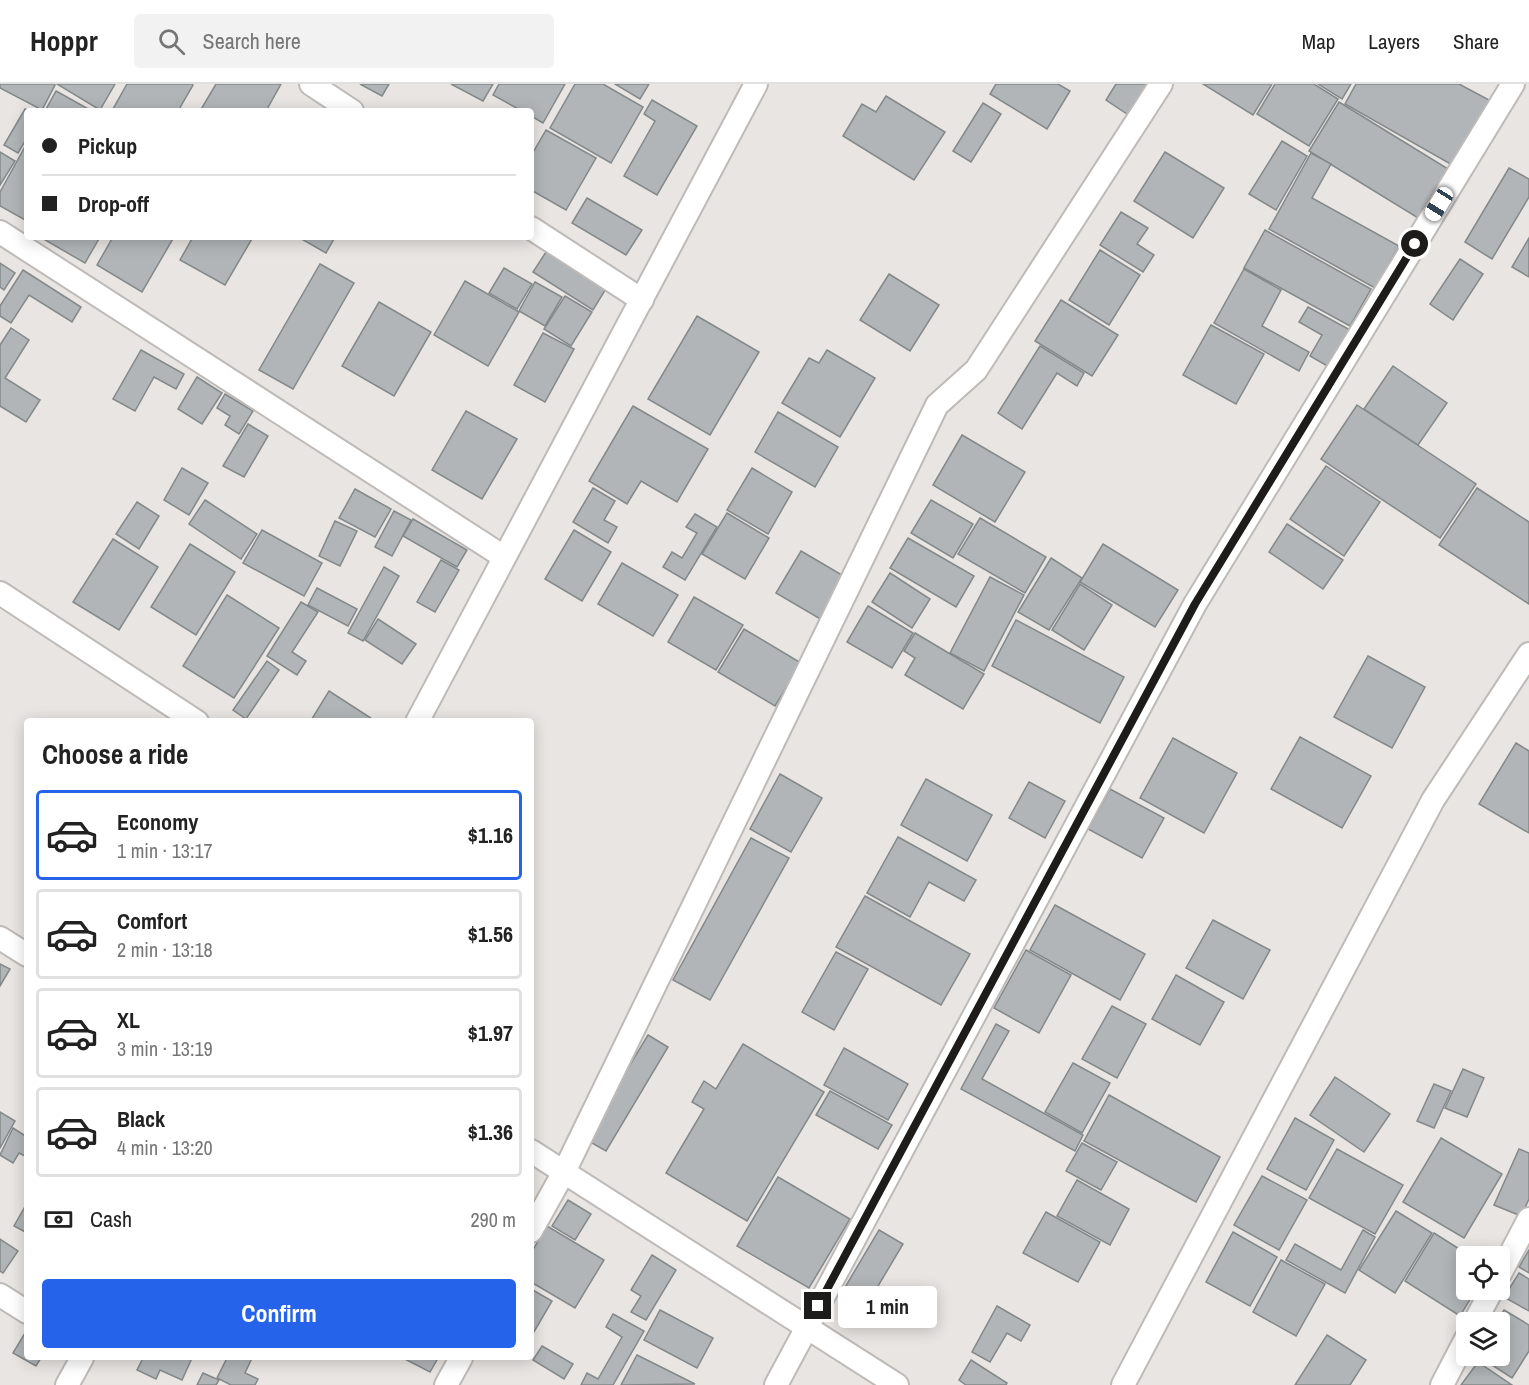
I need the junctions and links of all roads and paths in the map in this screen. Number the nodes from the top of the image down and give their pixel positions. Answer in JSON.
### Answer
{"nodes":[{"id":1,"x":311,"y":84,"type":"edge"},
{"id":2,"x":756,"y":84,"type":"edge"},
{"id":3,"x":1161,"y":84,"type":"edge"},
{"id":4,"x":1513,"y":84,"type":"edge"},
{"id":5,"x":1524,"y":84,"type":"edge"},
{"id":6,"x":1529,"y":88,"type":"edge"},
{"id":7,"x":347,"y":108,"type":"edge"},
{"id":8,"x":534,"y":230,"type":"edge"},
{"id":9,"x":0,"y":232,"type":"edge"},
{"id":10,"x":642,"y":300,"type":"junction"},
{"id":11,"x":504,"y":557,"type":"junction"},
{"id":12,"x":0,"y":593,"type":"edge"},
{"id":13,"x":1529,"y":654,"type":"edge"},
{"id":14,"x":192,"y":718,"type":"edge"},
{"id":15,"x":419,"y":718,"type":"edge"},
{"id":16,"x":0,"y":938,"type":"edge"},
{"id":17,"x":24,"y":953,"type":"edge"},
{"id":18,"x":534,"y":1153,"type":"edge"},
{"id":19,"x":565,"y":1170,"type":"junction"},
{"id":20,"x":1529,"y":1219,"type":"edge"},
{"id":21,"x":534,"y":1226,"type":"edge"},
{"id":22,"x":1510,"y":1255,"type":"edge"},
{"id":23,"x":0,"y":1295,"type":"edge"},
{"id":24,"x":24,"y":1310,"type":"edge"},
{"id":25,"x":807,"y":1327,"type":"junction"},
{"id":26,"x":1456,"y":1358,"type":"edge"},
{"id":27,"x":81,"y":1360,"type":"edge"},
{"id":28,"x":460,"y":1360,"type":"edge"},
{"id":29,"x":67,"y":1385,"type":"edge"},
{"id":30,"x":446,"y":1385,"type":"edge"},
{"id":31,"x":776,"y":1385,"type":"edge"},
{"id":32,"x":897,"y":1385,"type":"edge"},
{"id":33,"x":1123,"y":1385,"type":"edge"},
{"id":34,"x":1442,"y":1385,"type":"edge"}],
"edges":[{"from":1,"to":7,"type":"street"},
{"from":2,"to":10,"type":"street"},
{"from":3,"to":19,"type":"street"},
{"from":4,"to":25,"type":"street"},
{"from":5,"to":6,"type":"street"},
{"from":8,"to":10,"type":"street"},
{"from":9,"to":11,"type":"street"},
{"from":10,"to":11,"type":"street"},
{"from":11,"to":15,"type":"street"},
{"from":12,"to":14,"type":"street"},
{"from":13,"to":33,"type":"street"},
{"from":16,"to":17,"type":"street"},
{"from":18,"to":19,"type":"street"},
{"from":19,"to":21,"type":"street"},
{"from":19,"to":25,"type":"street"},
{"from":20,"to":22,"type":"street"},
{"from":23,"to":24,"type":"street"},
{"from":25,"to":31,"type":"street"},
{"from":25,"to":32,"type":"street"},
{"from":26,"to":34,"type":"street"},
{"from":27,"to":29,"type":"street"},
{"from":28,"to":30,"type":"street"}]}
